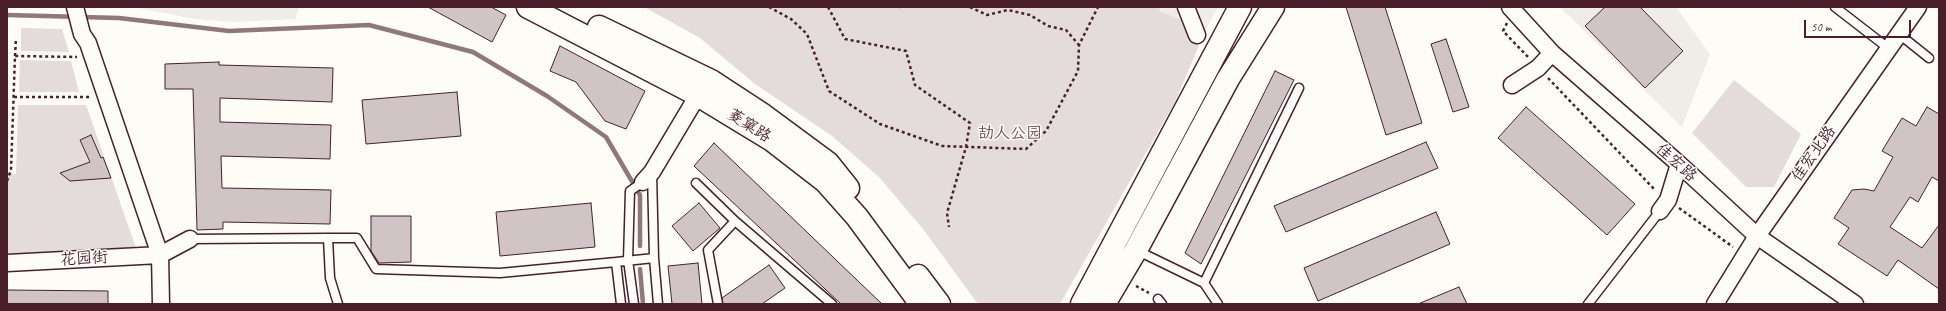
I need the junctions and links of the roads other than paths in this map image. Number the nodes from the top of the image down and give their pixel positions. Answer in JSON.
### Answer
{"nodes":[{"id":1,"x":75,"y":7,"type":"edge"},
{"id":2,"x":557,"y":7,"type":"edge"},
{"id":3,"x":1186,"y":7,"type":"edge"},
{"id":4,"x":1240,"y":7,"type":"edge"},
{"id":5,"x":1273,"y":7,"type":"edge"},
{"id":6,"x":1835,"y":7,"type":"edge"},
{"id":7,"x":1918,"y":7,"type":"edge"},
{"id":8,"x":530,"y":8,"type":"edge"},
{"id":9,"x":1512,"y":9,"type":"edge"},
{"id":10,"x":1899,"y":34,"type":"junction"},
{"id":11,"x":1197,"y":35,"type":"dead end"},
{"id":12,"x":1888,"y":48,"type":"junction"},
{"id":13,"x":1552,"y":53,"type":"junction"},
{"id":14,"x":1929,"y":58,"type":"dead end"},
{"id":15,"x":1512,"y":85,"type":"dead end"},
{"id":16,"x":1299,"y":88,"type":"dead end"},
{"id":17,"x":698,"y":95,"type":"junction"},
{"id":18,"x":1679,"y":164,"type":"junction"},
{"id":19,"x":648,"y":177,"type":"junction"},
{"id":20,"x":696,"y":183,"type":"dead end"},
{"id":21,"x":1664,"y":205,"type":"joint"},
{"id":22,"x":735,"y":221,"type":"junction"},
{"id":23,"x":1757,"y":236,"type":"junction"},
{"id":24,"x":328,"y":238,"type":"junction"},
{"id":25,"x":190,"y":239,"type":"joint"},
{"id":26,"x":1136,"y":250,"type":"junction"},
{"id":27,"x":160,"y":256,"type":"junction"},
{"id":28,"x":654,"y":258,"type":"junction"},
{"id":29,"x":628,"y":260,"type":"junction"},
{"id":30,"x":616,"y":262,"type":"junction"},
{"id":31,"x":7,"y":263,"type":"edge"},
{"id":32,"x":1204,"y":283,"type":"junction"},
{"id":33,"x":915,"y":302,"type":"edge"},
{"id":34,"x":161,"y":304,"type":"edge"},
{"id":35,"x":338,"y":304,"type":"edge"},
{"id":36,"x":620,"y":304,"type":"edge"},
{"id":37,"x":634,"y":304,"type":"edge"},
{"id":38,"x":658,"y":304,"type":"edge"},
{"id":39,"x":718,"y":304,"type":"edge"},
{"id":40,"x":832,"y":304,"type":"edge"},
{"id":41,"x":939,"y":304,"type":"edge"},
{"id":42,"x":1082,"y":304,"type":"edge"},
{"id":43,"x":1104,"y":304,"type":"edge"},
{"id":44,"x":1218,"y":304,"type":"edge"},
{"id":45,"x":1588,"y":304,"type":"edge"},
{"id":46,"x":1715,"y":304,"type":"edge"},
{"id":47,"x":1855,"y":304,"type":"edge"}],
"edges":[{"from":1,"to":27,"type":"street"},
{"from":2,"to":41,"type":"street","name":"菱窠路"},
{"from":3,"to":11,"type":"street"},
{"from":4,"to":42,"type":"street"},
{"from":5,"to":26,"type":"street"},
{"from":6,"to":12,"type":"lane"},
{"from":7,"to":10,"type":"street","name":"佳宏北路"},
{"from":8,"to":17,"type":"street","name":"菱窠路"},
{"from":9,"to":13,"type":"street","name":"佳宏路"},
{"from":10,"to":12,"type":"street","name":"佳宏北路"},
{"from":10,"to":14,"type":"lane"},
{"from":12,"to":23,"type":"street","name":"佳宏北路"},
{"from":13,"to":15,"type":"street"},
{"from":13,"to":18,"type":"street","name":"佳宏路"},
{"from":16,"to":32,"type":"lane"},
{"from":17,"to":19,"type":"street"},
{"from":17,"to":33,"type":"street","name":"菱窠路"},
{"from":18,"to":21,"type":"street"},
{"from":18,"to":23,"type":"street","name":"佳宏路"},
{"from":19,"to":28,"type":"lane"},
{"from":19,"to":29,"type":"lane"},
{"from":20,"to":22,"type":"lane"},
{"from":21,"to":45,"type":"lane"},
{"from":22,"to":39,"type":"lane"},
{"from":22,"to":40,"type":"lane"},
{"from":23,"to":46,"type":"street","name":"佳宏北路"},
{"from":23,"to":47,"type":"street","name":"佳宏路"},
{"from":24,"to":25,"type":"lane"},
{"from":24,"to":30,"type":"lane"},
{"from":24,"to":35,"type":"lane"},
{"from":25,"to":27,"type":"street"},
{"from":26,"to":32,"type":"lane"},
{"from":26,"to":43,"type":"street"},
{"from":27,"to":31,"type":"street","name":"花园街"},
{"from":27,"to":34,"type":"street"},
{"from":28,"to":29,"type":"lane"},
{"from":28,"to":38,"type":"lane"},
{"from":29,"to":30,"type":"lane"},
{"from":29,"to":37,"type":"lane"},
{"from":30,"to":36,"type":"lane"},
{"from":32,"to":44,"type":"lane"}]}
